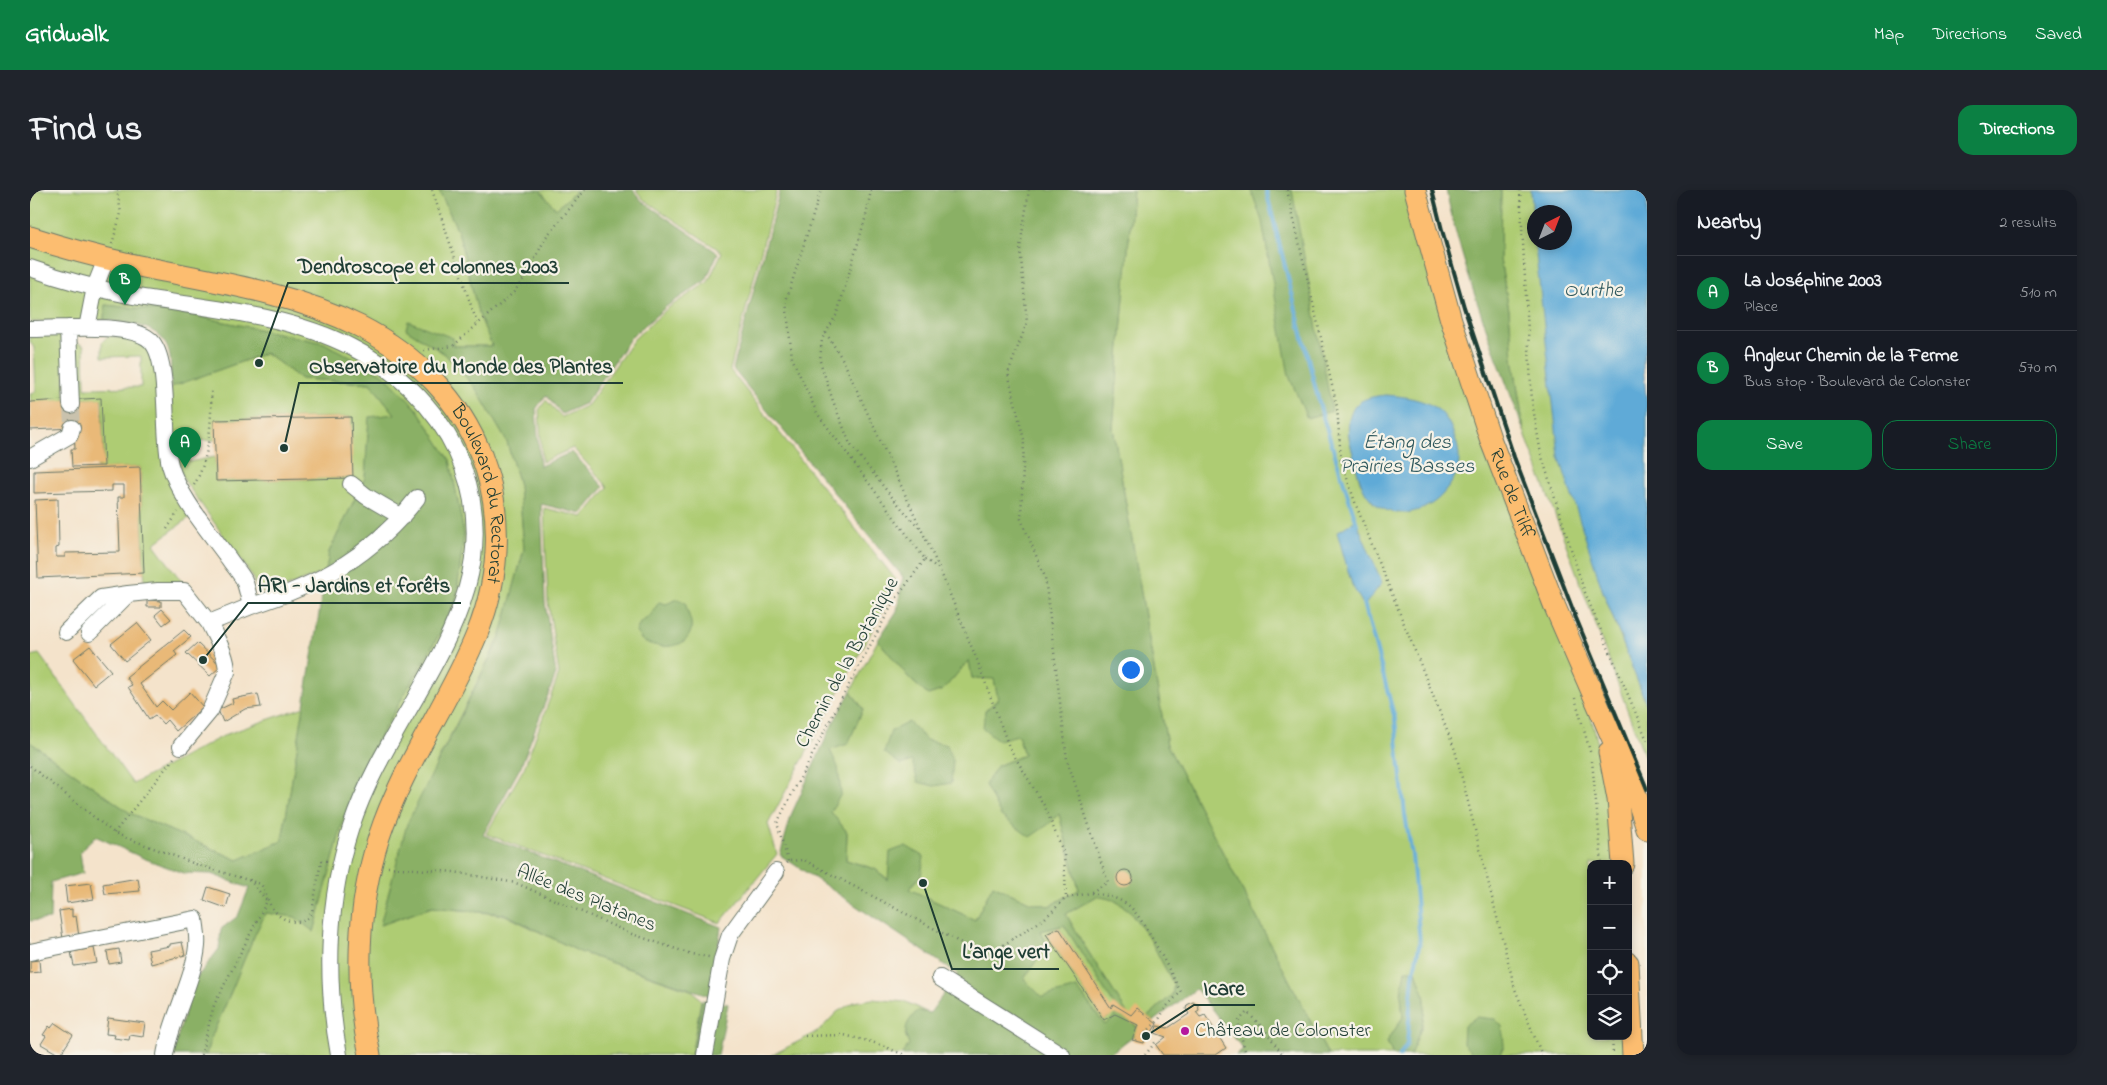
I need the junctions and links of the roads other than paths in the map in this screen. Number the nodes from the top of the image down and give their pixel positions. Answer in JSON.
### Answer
{"nodes":[{"id":1,"x":1415,"y":190,"type":"edge"},
{"id":2,"x":30,"y":237,"type":"edge"},
{"id":3,"x":106,"y":259,"type":"junction"},
{"id":4,"x":30,"y":268,"type":"edge"},
{"id":5,"x":95,"y":287,"type":"junction"},
{"id":6,"x":68,"y":328,"type":"junction"},
{"id":7,"x":87,"y":328,"type":"junction"},
{"id":8,"x":30,"y":329,"type":"edge"},
{"id":9,"x":71,"y":405,"type":"tunnel mouth"},
{"id":10,"x":72,"y":428,"type":"dead end"},
{"id":11,"x":30,"y":458,"type":"edge"},
{"id":12,"x":351,"y":484,"type":"dead end"},
{"id":13,"x":417,"y":498,"type":"dead end"},
{"id":14,"x":402,"y":517,"type":"junction"},
{"id":15,"x":128,"y":594,"type":"junction"},
{"id":16,"x":251,"y":606,"type":"junction"},
{"id":17,"x":209,"y":623,"type":"junction"},
{"id":18,"x":66,"y":632,"type":"dead end"},
{"id":19,"x":89,"y":633,"type":"dead end"},
{"id":20,"x":1597,"y":706,"type":"junction"},
{"id":21,"x":181,"y":746,"type":"road end"},
{"id":22,"x":1647,"y":829,"type":"edge"},
{"id":23,"x":1623,"y":860,"type":"edge"},
{"id":24,"x":776,"y":872,"type":"road end"},
{"id":25,"x":30,"y":952,"type":"edge"},
{"id":26,"x":1632,"y":974,"type":"edge"},
{"id":27,"x":940,"y":978,"type":"dead end"},
{"id":28,"x":1638,"y":990,"type":"edge"},
{"id":29,"x":1647,"y":1005,"type":"edge"},
{"id":30,"x":164,"y":1055,"type":"edge"},
{"id":31,"x":339,"y":1055,"type":"edge"},
{"id":32,"x":370,"y":1055,"type":"edge"},
{"id":33,"x":705,"y":1055,"type":"edge"},
{"id":34,"x":1062,"y":1055,"type":"edge"},
{"id":35,"x":1633,"y":1055,"type":"edge"}],
"edges":[{"from":1,"to":20,"type":"main road","name":"Rue de Tilff"},
{"from":2,"to":3,"type":"main road","name":"Boulevard du Rectorat"},
{"from":3,"to":5,"type":"street"},
{"from":3,"to":32,"type":"main road","name":"Boulevard du Rectorat"},
{"from":4,"to":5,"type":"street"},
{"from":5,"to":7,"type":"street"},
{"from":5,"to":31,"type":"street"},
{"from":6,"to":7,"type":"street"},
{"from":6,"to":8,"type":"street"},
{"from":6,"to":9,"type":"street"},
{"from":7,"to":16,"type":"street"},
{"from":10,"to":11,"type":"street"},
{"from":12,"to":14,"type":"street"},
{"from":13,"to":14,"type":"street"},
{"from":14,"to":16,"type":"street"},
{"from":15,"to":17,"type":"street"},
{"from":15,"to":18,"type":"street"},
{"from":15,"to":19,"type":"street"},
{"from":16,"to":17,"type":"street"},
{"from":17,"to":21,"type":"street"},
{"from":20,"to":22,"type":"main road","name":"Rue de Tilff"},
{"from":20,"to":23,"type":"main road","name":"Rue de Tilff"},
{"from":24,"to":33,"type":"street"},
{"from":25,"to":30,"type":"street"},
{"from":26,"to":28,"type":"main road"},
{"from":27,"to":34,"type":"street"},
{"from":28,"to":29,"type":"main road"},
{"from":28,"to":35,"type":"main road"}]}
